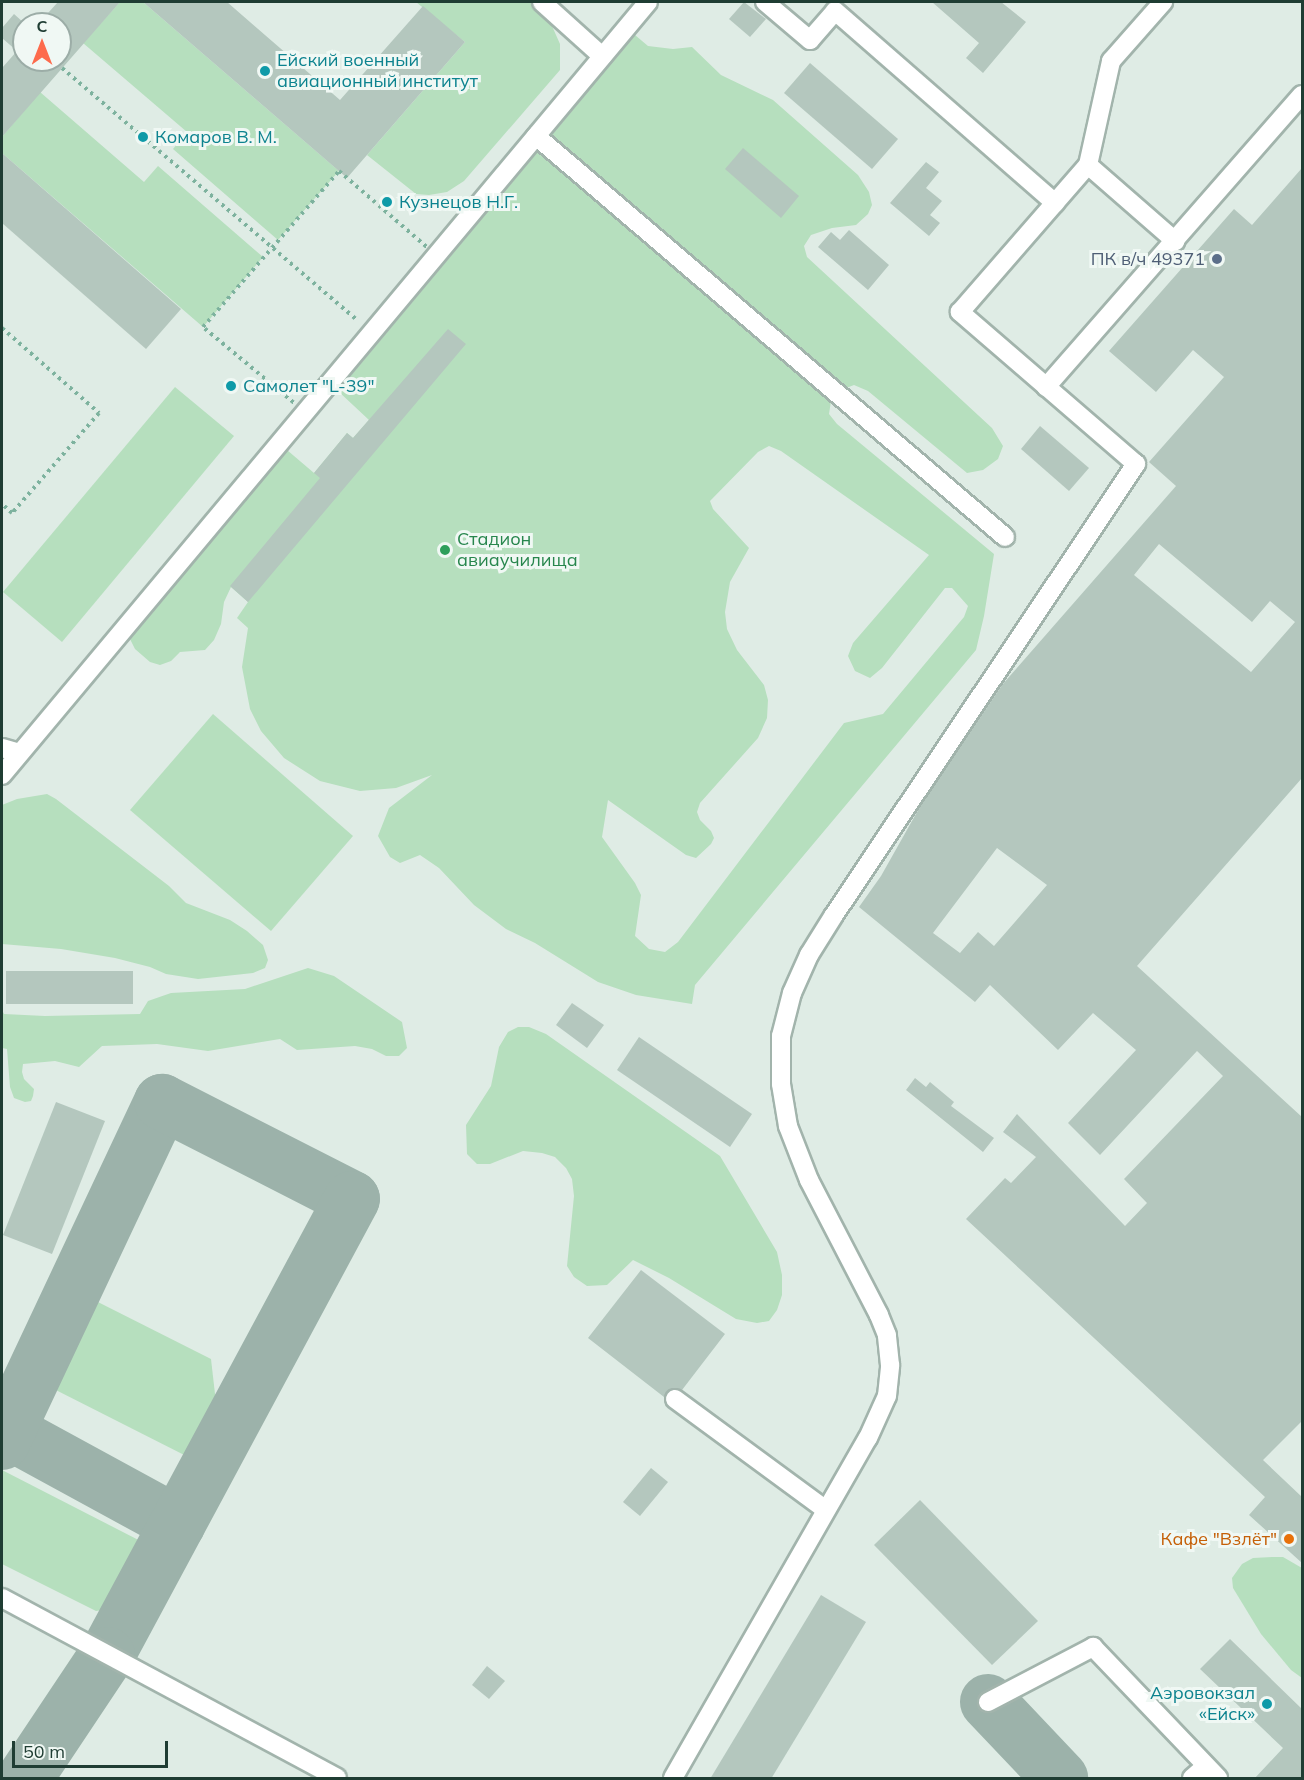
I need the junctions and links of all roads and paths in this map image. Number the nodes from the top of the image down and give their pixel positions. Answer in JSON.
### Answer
{"nodes":[{"id":1,"x":542,"y":2,"type":"edge"},
{"id":2,"x":648,"y":2,"type":"edge"},
{"id":3,"x":765,"y":2,"type":"edge"},
{"id":4,"x":1163,"y":2,"type":"edge"},
{"id":5,"x":602,"y":56,"type":"junction"},
{"id":6,"x":67,"y":72,"type":"edge"},
{"id":7,"x":1302,"y":95,"type":"edge"},
{"id":8,"x":536,"y":136,"type":"junction"},
{"id":9,"x":1088,"y":165,"type":"junction"},
{"id":10,"x":1055,"y":203,"type":"junction"},
{"id":11,"x":1175,"y":241,"type":"junction"},
{"id":12,"x":272,"y":247,"type":"junction"},
{"id":13,"x":436,"y":255,"type":"junction"},
{"id":14,"x":2,"y":328,"type":"edge"},
{"id":15,"x":371,"y":333,"type":"junction"},
{"id":16,"x":1046,"y":387,"type":"junction"},
{"id":17,"x":304,"y":412,"type":"junction"},
{"id":18,"x":2,"y":504,"type":"edge"},
{"id":19,"x":1005,"y":537,"type":"dead end"},
{"id":20,"x":2,"y":748,"type":"edge"},
{"id":21,"x":20,"y":753,"type":"junction"},
{"id":22,"x":2,"y":775,"type":"edge"},
{"id":23,"x":675,"y":1399,"type":"dead end"},
{"id":24,"x":826,"y":1510,"type":"junction"},
{"id":25,"x":2,"y":1598,"type":"edge"},
{"id":26,"x":988,"y":1702,"type":"dead end"},
{"id":27,"x":1205,"y":1774,"type":"edge"},
{"id":28,"x":337,"y":1779,"type":"edge"},
{"id":29,"x":673,"y":1779,"type":"edge"}],
"edges":[{"from":1,"to":5,"type":"street"},
{"from":2,"to":5,"type":"street"},
{"from":3,"to":10,"type":"street"},
{"from":4,"to":9,"type":"street"},
{"from":5,"to":8,"type":"street"},
{"from":6,"to":12,"type":"path"},
{"from":7,"to":11,"type":"street"},
{"from":8,"to":13,"type":"street"},
{"from":8,"to":19,"type":"street"},
{"from":9,"to":10,"type":"street"},
{"from":9,"to":11,"type":"street"},
{"from":10,"to":16,"type":"street"},
{"from":11,"to":16,"type":"street"},
{"from":12,"to":13,"type":"path"},
{"from":12,"to":15,"type":"path"},
{"from":12,"to":17,"type":"path"},
{"from":13,"to":15,"type":"path"},
{"from":14,"to":18,"type":"path"},
{"from":15,"to":17,"type":"path"},
{"from":16,"to":24,"type":"street"},
{"from":17,"to":21,"type":"street"},
{"from":20,"to":21,"type":"street"},
{"from":21,"to":22,"type":"street"},
{"from":23,"to":24,"type":"street"},
{"from":24,"to":29,"type":"street"},
{"from":25,"to":28,"type":"street"},
{"from":26,"to":27,"type":"street"}]}
